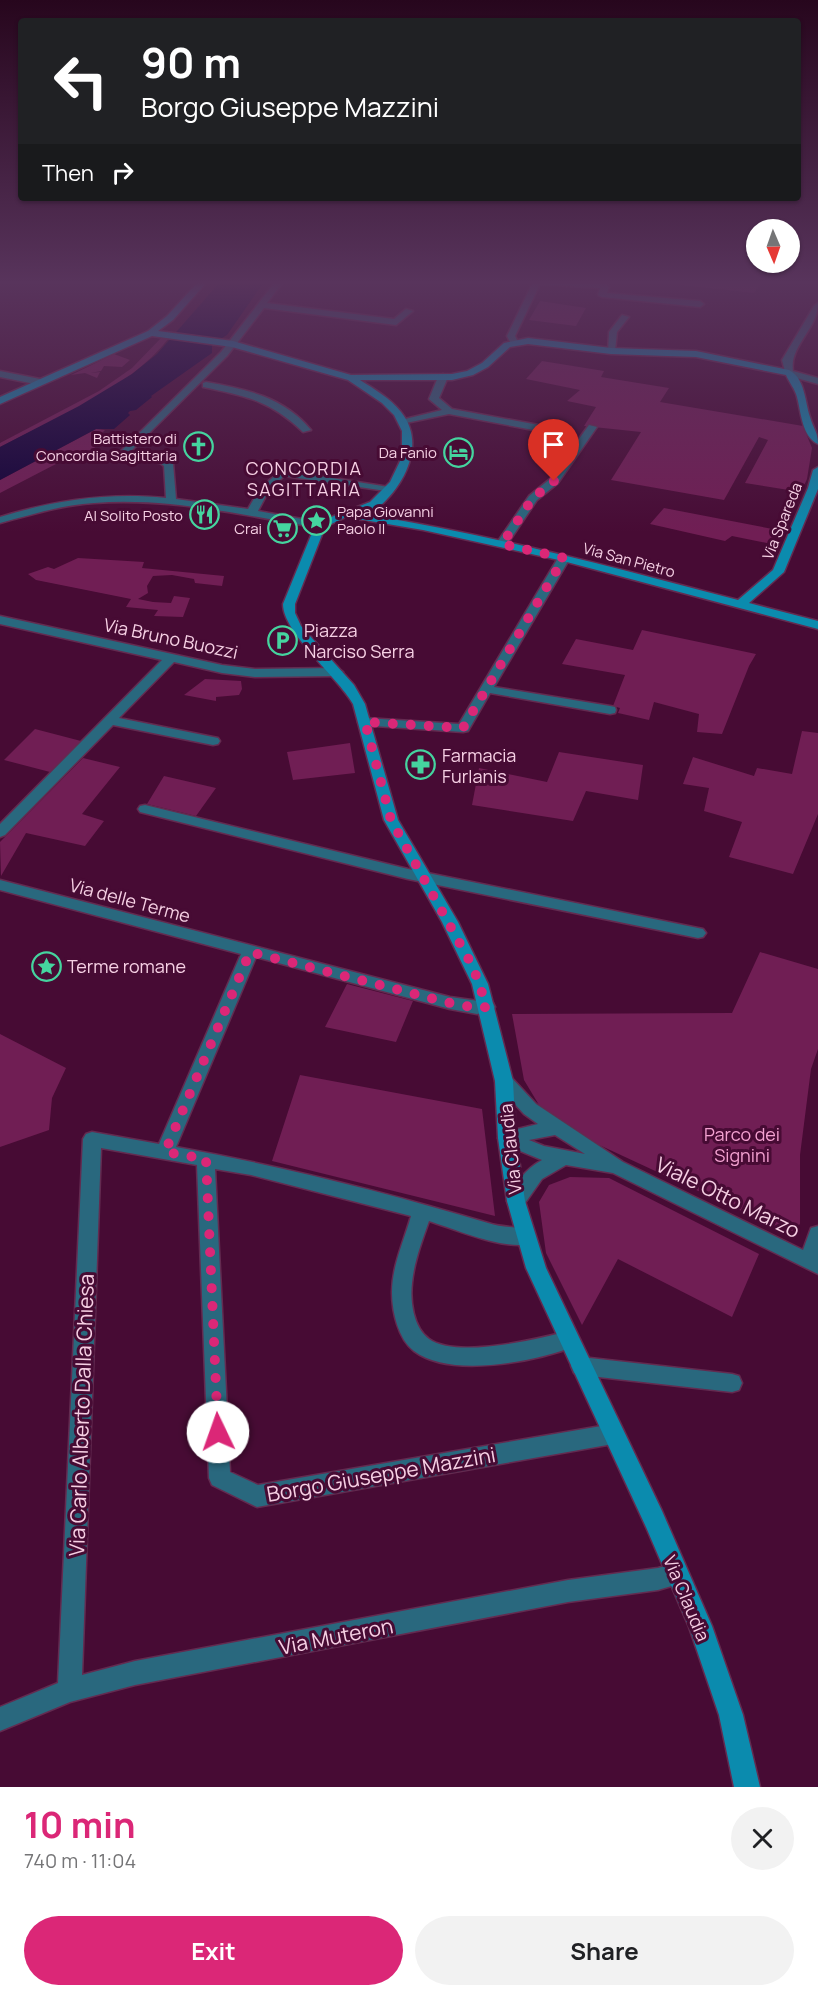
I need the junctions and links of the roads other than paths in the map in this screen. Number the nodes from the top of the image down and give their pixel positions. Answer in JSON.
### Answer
{"nodes":[{"id":1,"x":78,"y":365,"type":"edge"},
{"id":2,"x":213,"y":365,"type":"edge"},
{"id":3,"x":307,"y":365,"type":"edge"},
{"id":4,"x":484,"y":365,"type":"edge"},
{"id":5,"x":752,"y":365,"type":"edge"},
{"id":6,"x":788,"y":365,"type":"edge"},
{"id":7,"x":789,"y":373,"type":"junction"},
{"id":8,"x":0,"y":374,"type":"edge"},
{"id":9,"x":443,"y":377,"type":"junction"},
{"id":10,"x":351,"y":378,"type":"junction"},
{"id":11,"x":818,"y":381,"type":"edge"},
{"id":12,"x":40,"y":382,"type":"junction"},
{"id":13,"x":206,"y":385,"type":"dead end"},
{"id":14,"x":818,"y":387,"type":"edge"},
{"id":15,"x":801,"y":395,"type":"junction"},
{"id":16,"x":0,"y":401,"type":"edge"},
{"id":17,"x":449,"y":411,"type":"junction"},
{"id":18,"x":404,"y":422,"type":"junction"},
{"id":19,"x":592,"y":427,"type":"dead end"},
{"id":20,"x":544,"y":429,"type":"dead end"},
{"id":21,"x":306,"y":430,"type":"dead end"},
{"id":22,"x":818,"y":441,"type":"edge"},
{"id":23,"x":818,"y":470,"type":"edge"},
{"id":24,"x":389,"y":490,"type":"junction"},
{"id":25,"x":171,"y":502,"type":"junction"},
{"id":26,"x":361,"y":512,"type":"junction"},
{"id":27,"x":250,"y":514,"type":"junction"},
{"id":28,"x":0,"y":520,"type":"edge"},
{"id":29,"x":320,"y":525,"type":"junction"},
{"id":30,"x":502,"y":544,"type":"junction"},
{"id":31,"x":564,"y":558,"type":"junction"},
{"id":32,"x":742,"y":603,"type":"junction"},
{"id":33,"x":0,"y":621,"type":"edge"},
{"id":34,"x":818,"y":625,"type":"edge"},
{"id":35,"x":171,"y":658,"type":"junction"},
{"id":36,"x":337,"y":672,"type":"junction"},
{"id":37,"x":486,"y":688,"type":"junction"},
{"id":38,"x":610,"y":710,"type":"dead end"},
{"id":39,"x":110,"y":720,"type":"junction"},
{"id":40,"x":365,"y":722,"type":"junction"},
{"id":41,"x":213,"y":741,"type":"dead end"},
{"id":42,"x":145,"y":809,"type":"dead end"},
{"id":43,"x":0,"y":832,"type":"edge"},
{"id":44,"x":422,"y":875,"type":"junction"},
{"id":45,"x":0,"y":885,"type":"edge"},
{"id":46,"x":698,"y":933,"type":"dead end"},
{"id":47,"x":250,"y":952,"type":"junction"},
{"id":48,"x":487,"y":1007,"type":"junction"},
{"id":49,"x":504,"y":1081,"type":"junction"},
{"id":50,"x":557,"y":1128,"type":"junction"},
{"id":51,"x":507,"y":1138,"type":"junction"},
{"id":52,"x":165,"y":1152,"type":"junction"},
{"id":53,"x":564,"y":1158,"type":"junction"},
{"id":54,"x":206,"y":1159,"type":"junction"},
{"id":55,"x":618,"y":1167,"type":"junction"},
{"id":56,"x":516,"y":1201,"type":"junction"},
{"id":57,"x":422,"y":1212,"type":"junction"},
{"id":58,"x":818,"y":1234,"type":"edge"},
{"id":59,"x":526,"y":1237,"type":"junction"},
{"id":60,"x":813,"y":1264,"type":"edge"},
{"id":61,"x":569,"y":1340,"type":"junction"},
{"id":62,"x":581,"y":1366,"type":"junction"},
{"id":63,"x":732,"y":1383,"type":"dead end"},
{"id":64,"x":613,"y":1434,"type":"junction"},
{"id":65,"x":677,"y":1574,"type":"junction"},
{"id":66,"x":70,"y":1690,"type":"junction"},
{"id":67,"x":0,"y":1719,"type":"edge"},
{"id":68,"x":747,"y":1787,"type":"edge"}],
"edges":[{"from":1,"to":12,"type":"street"},
{"from":2,"to":25,"type":"street"},
{"from":3,"to":10,"type":"street"},
{"from":4,"to":9,"type":"street"},
{"from":5,"to":7,"type":"street"},
{"from":6,"to":7,"type":"street"},
{"from":7,"to":11,"type":"street"},
{"from":7,"to":15,"type":"street"},
{"from":8,"to":12,"type":"street"},
{"from":9,"to":10,"type":"street"},
{"from":9,"to":17,"type":"street"},
{"from":10,"to":18,"type":"street"},
{"from":12,"to":16,"type":"street"},
{"from":13,"to":21,"type":"street"},
{"from":14,"to":15,"type":"street"},
{"from":15,"to":22,"type":"street"},
{"from":17,"to":18,"type":"street"},
{"from":17,"to":20,"type":"street"},
{"from":18,"to":24,"type":"street"},
{"from":19,"to":30,"type":"street"},
{"from":23,"to":32,"type":"street","name":"Via Spareda"},
{"from":24,"to":26,"type":"street"},
{"from":24,"to":27,"type":"street"},
{"from":25,"to":27,"type":"street"},
{"from":25,"to":28,"type":"street"},
{"from":26,"to":29,"type":"street","name":"Via San Pietro"},
{"from":26,"to":30,"type":"street","name":"Via San Pietro"},
{"from":27,"to":29,"type":"street"},
{"from":29,"to":36,"type":"street","name":"Via Claudia"},
{"from":30,"to":31,"type":"street","name":"Via San Pietro"},
{"from":31,"to":32,"type":"street","name":"Via San Pietro"},
{"from":31,"to":37,"type":"street"},
{"from":32,"to":34,"type":"street","name":"Via San Pietro"},
{"from":33,"to":35,"type":"street","name":"Via Bruno Buozzi"},
{"from":35,"to":36,"type":"street","name":"Via Bruno Buozzi"},
{"from":35,"to":39,"type":"street"},
{"from":36,"to":40,"type":"street","name":"Via Claudia"},
{"from":37,"to":38,"type":"street"},
{"from":37,"to":40,"type":"street"},
{"from":39,"to":41,"type":"street"},
{"from":39,"to":43,"type":"street"},
{"from":40,"to":44,"type":"street","name":"Via Claudia"},
{"from":42,"to":44,"type":"street"},
{"from":44,"to":46,"type":"street"},
{"from":44,"to":48,"type":"street","name":"Via Claudia"},
{"from":45,"to":47,"type":"street","name":"Via delle Terme"},
{"from":47,"to":48,"type":"street","name":"Via delle Terme"},
{"from":47,"to":52,"type":"street"},
{"from":48,"to":49,"type":"street","name":"Via Claudia"},
{"from":49,"to":50,"type":"street","name":"Viale Otto Marzo"},
{"from":49,"to":51,"type":"street","name":"Via Claudia"},
{"from":50,"to":51,"type":"street"},
{"from":50,"to":55,"type":"street","name":"Viale Otto Marzo"},
{"from":51,"to":53,"type":"street","name":"Viale Otto Marzo"},
{"from":51,"to":56,"type":"street","name":"Via Claudia"},
{"from":52,"to":54,"type":"street"},
{"from":52,"to":66,"type":"street","name":"Via Carlo Alberto Dalla Chiesa"},
{"from":53,"to":55,"type":"street","name":"Viale Otto Marzo"},
{"from":53,"to":56,"type":"street"},
{"from":54,"to":57,"type":"street"},
{"from":54,"to":64,"type":"street","name":"Borgo Giuseppe Mazzini"},
{"from":55,"to":60,"type":"street","name":"Viale Otto Marzo"},
{"from":56,"to":59,"type":"street","name":"Via Claudia"},
{"from":57,"to":59,"type":"street"},
{"from":57,"to":61,"type":"street"},
{"from":58,"to":60,"type":"street"},
{"from":59,"to":61,"type":"street","name":"Via Claudia"},
{"from":61,"to":62,"type":"street","name":"Via Claudia"},
{"from":62,"to":63,"type":"street"},
{"from":62,"to":64,"type":"street","name":"Via Claudia"},
{"from":64,"to":65,"type":"street","name":"Via Claudia"},
{"from":65,"to":66,"type":"street","name":"Via Muteron"},
{"from":65,"to":68,"type":"street","name":"Via Claudia"},
{"from":66,"to":67,"type":"street","name":"Via Muteron"}]}
